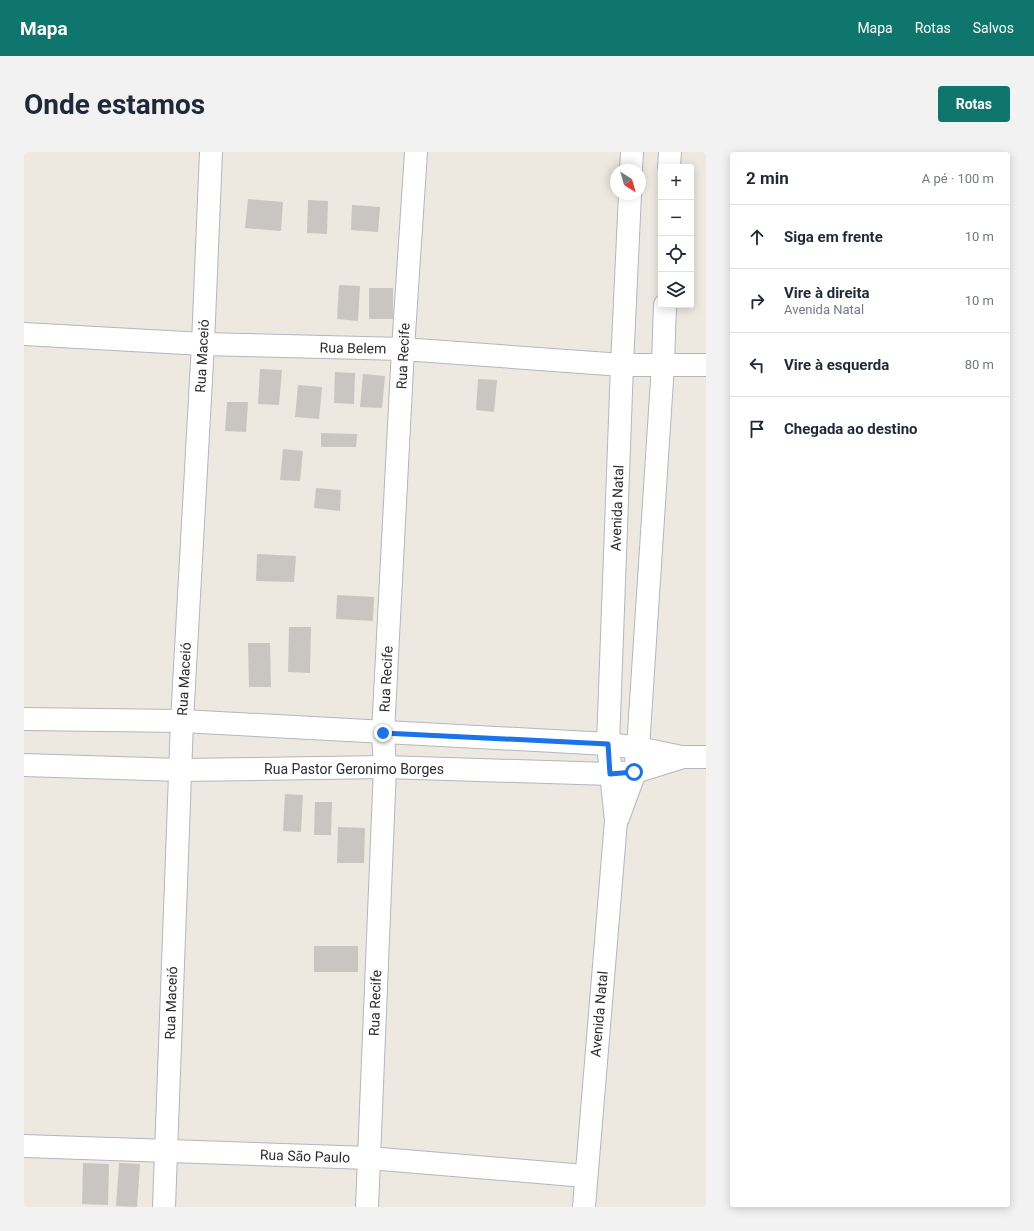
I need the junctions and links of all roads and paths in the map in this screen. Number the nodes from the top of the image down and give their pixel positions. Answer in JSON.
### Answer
{"nodes":[{"id":1,"x":211,"y":152,"type":"edge"},
{"id":2,"x":416,"y":152,"type":"edge"},
{"id":3,"x":632,"y":152,"type":"edge"},
{"id":4,"x":670,"y":152,"type":"edge"},
{"id":5,"x":631,"y":164,"type":"edge"},
{"id":6,"x":669,"y":164,"type":"edge"},
{"id":7,"x":630,"y":200,"type":"edge"},
{"id":8,"x":665,"y":308,"type":"edge"},
{"id":9,"x":24,"y":334,"type":"edge"},
{"id":10,"x":203,"y":344,"type":"junction"},
{"id":11,"x":403,"y":349,"type":"junction"},
{"id":12,"x":663,"y":365,"type":"junction"},
{"id":13,"x":706,"y":365,"type":"edge"},
{"id":14,"x":622,"y":366,"type":"junction"},
{"id":15,"x":24,"y":719,"type":"edge"},
{"id":16,"x":182,"y":721,"type":"junction"},
{"id":17,"x":383,"y":733,"type":"junction"},
{"id":18,"x":608,"y":744,"type":"junction"},
{"id":19,"x":638,"y":748,"type":"junction"},
{"id":20,"x":682,"y":757,"type":"junction"},
{"id":21,"x":706,"y":757,"type":"edge"},
{"id":22,"x":24,"y":765,"type":"edge"},
{"id":23,"x":385,"y":767,"type":"junction"},
{"id":24,"x":180,"y":770,"type":"junction"},
{"id":25,"x":634,"y":772,"type":"junction"},
{"id":26,"x":610,"y":774,"type":"junction"},
{"id":27,"x":616,"y":821,"type":"junction"},
{"id":28,"x":24,"y":1146,"type":"edge"},
{"id":29,"x":166,"y":1151,"type":"junction"},
{"id":30,"x":369,"y":1158,"type":"junction"},
{"id":31,"x":585,"y":1176,"type":"junction"},
{"id":32,"x":164,"y":1207,"type":"edge"},
{"id":33,"x":367,"y":1207,"type":"edge"},
{"id":34,"x":584,"y":1207,"type":"edge"}],
"edges":[{"from":1,"to":10,"type":"street","name":"Rua Maceió"},
{"from":2,"to":11,"type":"street","name":"Rua Recife"},
{"from":3,"to":5,"type":"street"},
{"from":4,"to":6,"type":"street"},
{"from":7,"to":14,"type":"street","name":"Avenida Natal"},
{"from":8,"to":12,"type":"street","name":"Avenida Natal"},
{"from":9,"to":10,"type":"street","name":"Rua Belem"},
{"from":10,"to":11,"type":"street","name":"Rua Belem"},
{"from":10,"to":16,"type":"street","name":"Rua Maceió"},
{"from":11,"to":14,"type":"street","name":"Rua Belem"},
{"from":11,"to":17,"type":"street","name":"Rua Recife"},
{"from":12,"to":13,"type":"street","name":"Rua Belem"},
{"from":12,"to":14,"type":"street","name":"Rua Belem"},
{"from":12,"to":19,"type":"street","name":"Avenida Natal"},
{"from":14,"to":18,"type":"street","name":"Avenida Natal"},
{"from":15,"to":16,"type":"street","name":"Rua Pastor Geronimo Borges"},
{"from":16,"to":17,"type":"street","name":"Rua Pastor Geronimo Borges"},
{"from":16,"to":24,"type":"street","name":"Rua Maceió"},
{"from":17,"to":18,"type":"street","name":"Rua Pastor Geronimo Borges"},
{"from":17,"to":23,"type":"street","name":"Rua Recife"},
{"from":18,"to":19,"type":"street","name":"Rua Pastor Geronimo Borges"},
{"from":18,"to":26,"type":"street","name":"Avenida Natal"},
{"from":19,"to":20,"type":"street","name":"Rua Pastor Geronimo Borges"},
{"from":19,"to":25,"type":"street","name":"Avenida Natal"},
{"from":20,"to":21,"type":"street","name":"Rua Pastor Geronimo Borges"},
{"from":20,"to":25,"type":"street","name":"Rua Pastor Geronimo Borges"},
{"from":22,"to":24,"type":"street","name":"Rua Pastor Geronimo Borges"},
{"from":23,"to":24,"type":"street","name":"Rua Pastor Geronimo Borges"},
{"from":23,"to":26,"type":"street","name":"Rua Pastor Geronimo Borges"},
{"from":23,"to":30,"type":"street","name":"Rua Recife"},
{"from":24,"to":29,"type":"street","name":"Rua Maceió"},
{"from":25,"to":26,"type":"street","name":"Rua Pastor Geronimo Borges"},
{"from":25,"to":27,"type":"street","name":"Avenida Natal"},
{"from":26,"to":27,"type":"street","name":"Avenida Natal"},
{"from":27,"to":31,"type":"street","name":"Avenida Natal"},
{"from":28,"to":29,"type":"street","name":"Rua São Paulo"},
{"from":29,"to":30,"type":"street","name":"Rua São Paulo"},
{"from":29,"to":32,"type":"street","name":"Rua Maceió"},
{"from":30,"to":31,"type":"street","name":"Rua São Paulo"},
{"from":30,"to":33,"type":"street","name":"Rua Recife"},
{"from":31,"to":34,"type":"street","name":"Avenida Natal"}]}
